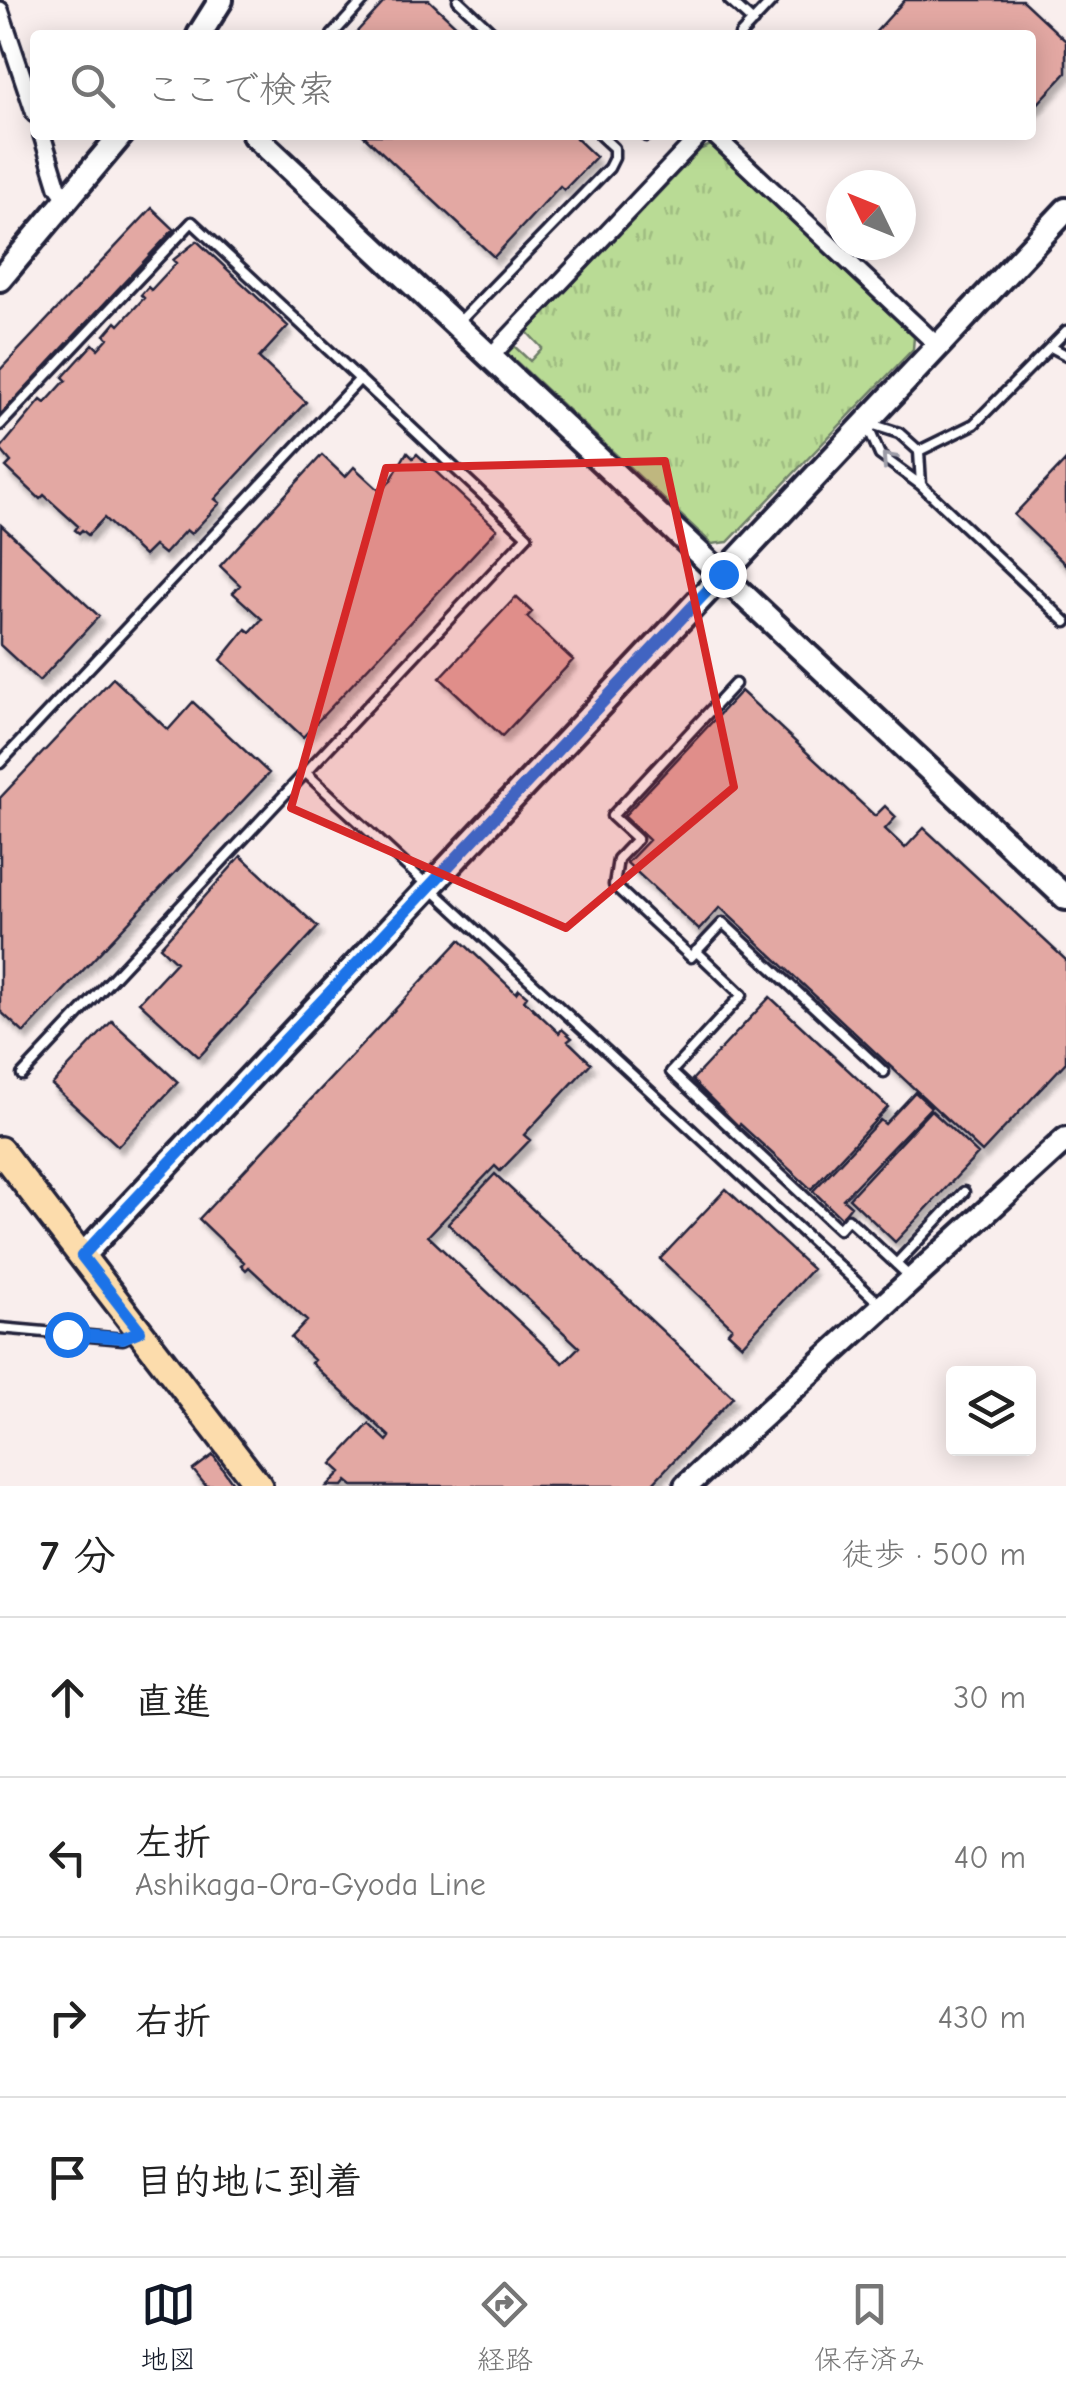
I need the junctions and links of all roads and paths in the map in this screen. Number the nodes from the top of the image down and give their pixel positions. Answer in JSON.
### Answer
{"nodes":[{"id":1,"x":221,"y":0,"type":"edge"},
{"id":2,"x":364,"y":0,"type":"edge"},
{"id":3,"x":458,"y":0,"type":"edge"},
{"id":4,"x":729,"y":0,"type":"edge"},
{"id":5,"x":773,"y":0,"type":"edge"},
{"id":6,"x":0,"y":10,"type":"edge"},
{"id":7,"x":753,"y":22,"type":"junction"},
{"id":8,"x":201,"y":30,"type":"edge"},
{"id":9,"x":337,"y":30,"type":"edge"},
{"id":10,"x":490,"y":30,"type":"edge"},
{"id":11,"x":745,"y":30,"type":"edge"},
{"id":12,"x":30,"y":99,"type":"edge"},
{"id":13,"x":44,"y":140,"type":"edge"},
{"id":14,"x":117,"y":140,"type":"edge"},
{"id":15,"x":259,"y":140,"type":"edge"},
{"id":16,"x":605,"y":140,"type":"edge"},
{"id":17,"x":695,"y":140,"type":"edge"},
{"id":18,"x":719,"y":140,"type":"edge"},
{"id":19,"x":67,"y":199,"type":"junction"},
{"id":20,"x":1066,"y":210,"type":"edge"},
{"id":21,"x":0,"y":279,"type":"edge"},
{"id":22,"x":458,"y":324,"type":"junction"},
{"id":23,"x":1066,"y":331,"type":"edge"},
{"id":24,"x":938,"y":346,"type":"junction"},
{"id":25,"x":1051,"y":346,"type":"junction"},
{"id":26,"x":1066,"y":355,"type":"edge"},
{"id":27,"x":491,"y":356,"type":"junction"},
{"id":28,"x":360,"y":379,"type":"junction"},
{"id":29,"x":866,"y":422,"type":"junction"},
{"id":30,"x":0,"y":425,"type":"edge"},
{"id":31,"x":919,"y":451,"type":"junction"},
{"id":32,"x":921,"y":485,"type":"junction"},
{"id":33,"x":723,"y":574,"type":"junction"},
{"id":34,"x":1066,"y":622,"type":"edge"},
{"id":35,"x":735,"y":684,"type":"dead end"},
{"id":36,"x":0,"y":763,"type":"edge"},
{"id":37,"x":306,"y":773,"type":"junction"},
{"id":38,"x":426,"y":886,"type":"junction"},
{"id":39,"x":1066,"y":898,"type":"edge"},
{"id":40,"x":696,"y":952,"type":"junction"},
{"id":41,"x":884,"y":1072,"type":"dead end"},
{"id":42,"x":22,"y":1076,"type":"dead end"},
{"id":43,"x":1066,"y":1139,"type":"edge"},
{"id":44,"x":0,"y":1150,"type":"edge"},
{"id":45,"x":964,"y":1192,"type":"dead end"},
{"id":46,"x":82,"y":1256,"type":"junction"},
{"id":47,"x":905,"y":1272,"type":"junction"},
{"id":48,"x":884,"y":1307,"type":"junction"},
{"id":49,"x":0,"y":1328,"type":"edge"},
{"id":50,"x":140,"y":1331,"type":"junction"},
{"id":51,"x":259,"y":1486,"type":"edge"},
{"id":52,"x":686,"y":1486,"type":"edge"}],
"edges":[{"from":1,"to":8,"type":"street"},
{"from":2,"to":9,"type":"lane"},
{"from":3,"to":10,"type":"lane"},
{"from":4,"to":7,"type":"lane"},
{"from":5,"to":7,"type":"lane"},
{"from":6,"to":12,"type":"street"},
{"from":7,"to":11,"type":"lane"},
{"from":13,"to":19,"type":"street"},
{"from":14,"to":19,"type":"street"},
{"from":15,"to":22,"type":"street"},
{"from":16,"to":22,"type":"lane"},
{"from":17,"to":27,"type":"street"},
{"from":18,"to":24,"type":"street"},
{"from":19,"to":21,"type":"street"},
{"from":20,"to":24,"type":"street"},
{"from":22,"to":27,"type":"street"},
{"from":23,"to":25,"type":"lane"},
{"from":24,"to":29,"type":"street"},
{"from":25,"to":26,"type":"lane"},
{"from":25,"to":31,"type":"lane"},
{"from":27,"to":33,"type":"street"},
{"from":28,"to":30,"type":"lane"},
{"from":28,"to":36,"type":"lane"},
{"from":28,"to":37,"type":"lane"},
{"from":29,"to":31,"type":"lane"},
{"from":32,"to":29,"type":"lane","one_way":true},
{"from":29,"to":33,"type":"street"},
{"from":31,"to":32,"type":"lane"},
{"from":32,"to":34,"type":"lane"},
{"from":33,"to":38,"type":"street"},
{"from":33,"to":39,"type":"street"},
{"from":35,"to":40,"type":"lane"},
{"from":37,"to":38,"type":"lane"},
{"from":37,"to":42,"type":"lane"},
{"from":38,"to":46,"type":"street"},
{"from":38,"to":48,"type":"lane"},
{"from":40,"to":41,"type":"lane"},
{"from":40,"to":47,"type":"lane"},
{"from":43,"to":47,"type":"street"},
{"from":44,"to":46,"type":"main road"},
{"from":45,"to":47,"type":"lane"},
{"from":46,"to":50,"type":"main road"},
{"from":47,"to":48,"type":"street"},
{"from":48,"to":52,"type":"street"},
{"from":49,"to":50,"type":"lane"},
{"from":50,"to":51,"type":"main road"}]}
